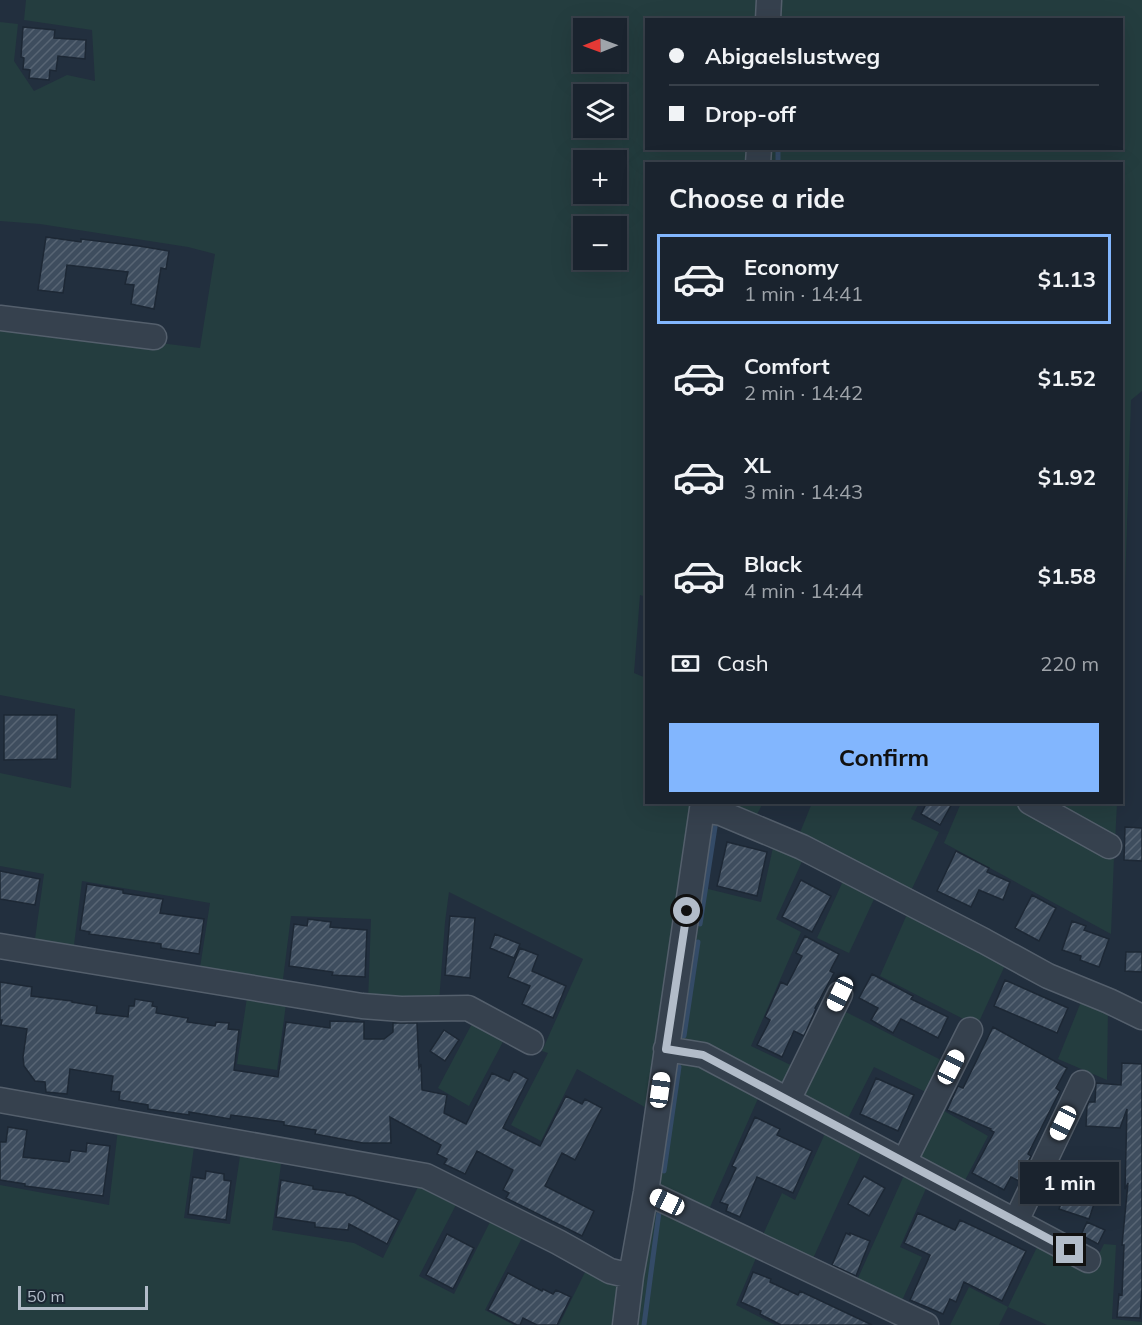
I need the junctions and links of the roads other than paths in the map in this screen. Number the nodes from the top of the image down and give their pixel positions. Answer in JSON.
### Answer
{"nodes":[{"id":1,"x":769,"y":0,"type":"edge"},
{"id":2,"x":768,"y":18,"type":"edge"},
{"id":3,"x":0,"y":318,"type":"edge"},
{"id":4,"x":154,"y":337,"type":"dead end"},
{"id":5,"x":1035,"y":804,"type":"edge"},
{"id":6,"x":702,"y":806,"type":"edge"},
{"id":7,"x":1109,"y":846,"type":"dead end"},
{"id":8,"x":0,"y":946,"type":"edge"},
{"id":9,"x":840,"y":994,"type":"dead end"},
{"id":10,"x":1142,"y":1017,"type":"edge"},
{"id":11,"x":970,"y":1030,"type":"dead end"},
{"id":12,"x":531,"y":1042,"type":"dead end"},
{"id":13,"x":666,"y":1049,"type":"junction"},
{"id":14,"x":1082,"y":1083,"type":"dead end"},
{"id":15,"x":0,"y":1100,"type":"edge"},
{"id":16,"x":788,"y":1100,"type":"junction"},
{"id":17,"x":904,"y":1162,"type":"junction"},
{"id":18,"x":646,"y":1192,"type":"junction"},
{"id":19,"x":1016,"y":1221,"type":"junction"},
{"id":20,"x":1088,"y":1260,"type":"dead end"},
{"id":21,"x":631,"y":1276,"type":"junction"},
{"id":22,"x":625,"y":1325,"type":"edge"},
{"id":23,"x":926,"y":1325,"type":"edge"}],
"edges":[{"from":1,"to":2,"type":"street"},
{"from":3,"to":4,"type":"street"},
{"from":5,"to":7,"type":"street"},
{"from":6,"to":10,"type":"street"},
{"from":6,"to":13,"type":"street"},
{"from":8,"to":12,"type":"street"},
{"from":9,"to":16,"type":"street"},
{"from":11,"to":17,"type":"street"},
{"from":13,"to":16,"type":"street"},
{"from":13,"to":18,"type":"street"},
{"from":14,"to":19,"type":"street"},
{"from":15,"to":21,"type":"street"},
{"from":16,"to":17,"type":"street"},
{"from":17,"to":19,"type":"street"},
{"from":18,"to":21,"type":"street"},
{"from":18,"to":23,"type":"street"},
{"from":19,"to":20,"type":"street"},
{"from":21,"to":22,"type":"street"}]}
